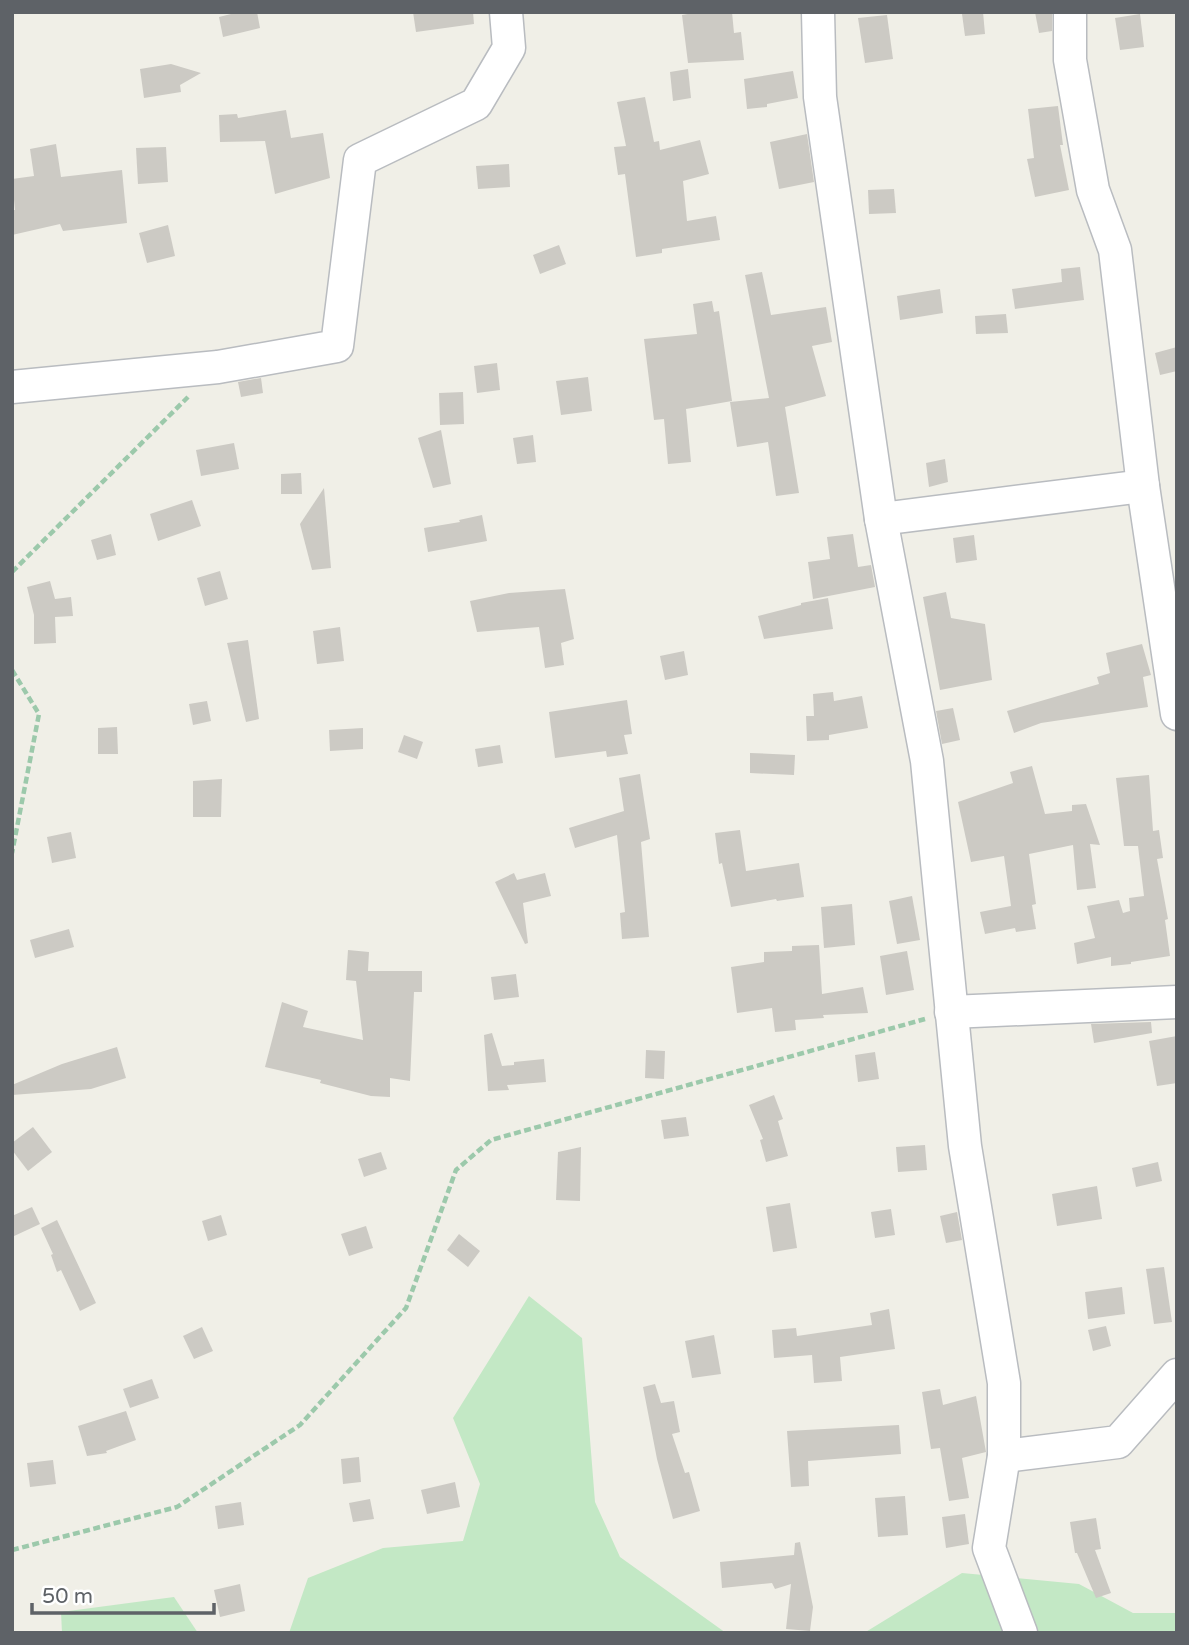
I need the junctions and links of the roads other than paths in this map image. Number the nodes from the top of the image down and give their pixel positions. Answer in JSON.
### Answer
{"nodes":[{"id":1,"x":506,"y":12,"type":"edge"},
{"id":2,"x":818,"y":12,"type":"edge"},
{"id":3,"x":1070,"y":12,"type":"edge"},
{"id":4,"x":12,"y":387,"type":"edge"},
{"id":5,"x":1143,"y":486,"type":"junction"},
{"id":6,"x":881,"y":519,"type":"junction"},
{"id":7,"x":1177,"y":715,"type":"edge"},
{"id":8,"x":1177,"y":1002,"type":"edge"},
{"id":9,"x":951,"y":1012,"type":"junction"},
{"id":10,"x":1177,"y":1375,"type":"edge"},
{"id":11,"x":1004,"y":1456,"type":"junction"},
{"id":12,"x":1021,"y":1633,"type":"edge"}],
"edges":[{"from":1,"to":4,"type":"street"},
{"from":2,"to":6,"type":"street"},
{"from":3,"to":5,"type":"street"},
{"from":5,"to":6,"type":"street"},
{"from":5,"to":7,"type":"street"},
{"from":6,"to":9,"type":"street"},
{"from":8,"to":9,"type":"street"},
{"from":9,"to":11,"type":"street"},
{"from":10,"to":11,"type":"street"},
{"from":11,"to":12,"type":"street"}]}
